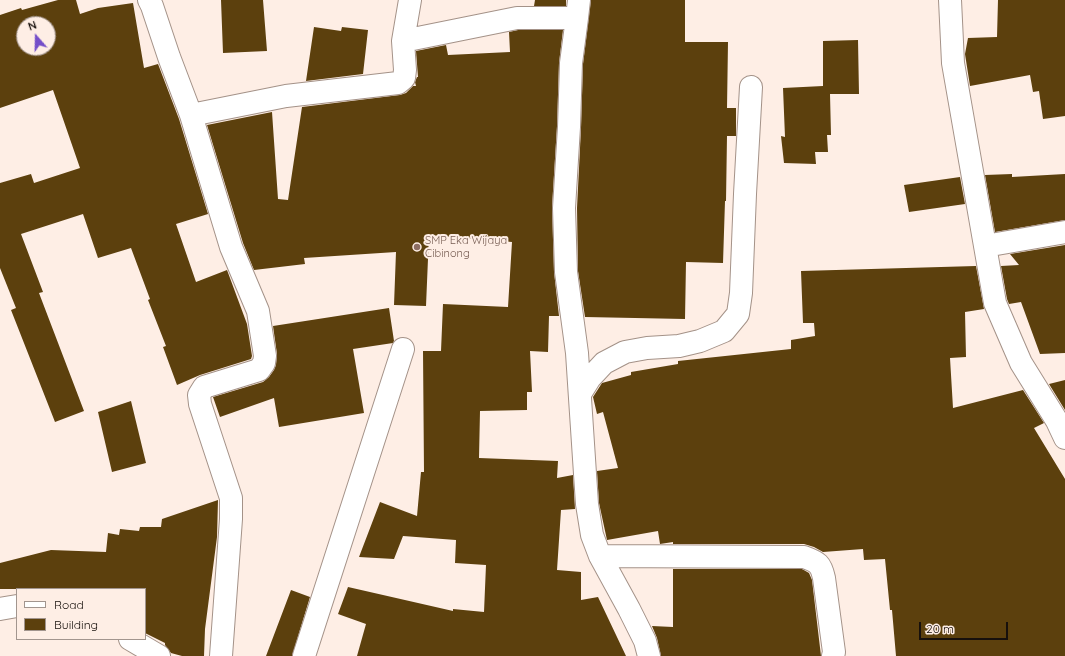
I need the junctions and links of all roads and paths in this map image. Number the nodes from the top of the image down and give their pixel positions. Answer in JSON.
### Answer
{"nodes":[{"id":1,"x":149,"y":0,"type":"edge"},
{"id":2,"x":410,"y":0,"type":"edge"},
{"id":3,"x":950,"y":0,"type":"edge"},
{"id":4,"x":578,"y":9,"type":"edge"},
{"id":5,"x":403,"y":41,"type":"junction"},
{"id":6,"x":752,"y":88,"type":"dead end"},
{"id":7,"x":191,"y":115,"type":"junction"},
{"id":8,"x":1065,"y":232,"type":"edge"},
{"id":9,"x":985,"y":246,"type":"junction"},
{"id":10,"x":403,"y":349,"type":"dead end"},
{"id":11,"x":580,"y":394,"type":"junction"},
{"id":12,"x":1065,"y":438,"type":"edge"},
{"id":13,"x":600,"y":556,"type":"junction"},
{"id":14,"x":16,"y":606,"type":"edge"},
{"id":15,"x":0,"y":609,"type":"edge"},
{"id":16,"x":132,"y":640,"type":"edge"},
{"id":17,"x":159,"y":656,"type":"edge"},
{"id":18,"x":221,"y":656,"type":"edge"},
{"id":19,"x":304,"y":656,"type":"edge"},
{"id":20,"x":649,"y":656,"type":"edge"},
{"id":21,"x":833,"y":656,"type":"edge"}],
"edges":[{"from":1,"to":7,"type":"street"},
{"from":2,"to":5,"type":"street"},
{"from":3,"to":9,"type":"street"},
{"from":4,"to":5,"type":"street"},
{"from":4,"to":11,"type":"street"},
{"from":5,"to":7,"type":"street"},
{"from":6,"to":11,"type":"street"},
{"from":7,"to":18,"type":"street"},
{"from":8,"to":9,"type":"street"},
{"from":9,"to":12,"type":"street"},
{"from":10,"to":19,"type":"street"},
{"from":11,"to":13,"type":"street"},
{"from":13,"to":20,"type":"street"},
{"from":13,"to":21,"type":"street"},
{"from":14,"to":15,"type":"street"},
{"from":16,"to":17,"type":"street"}]}
